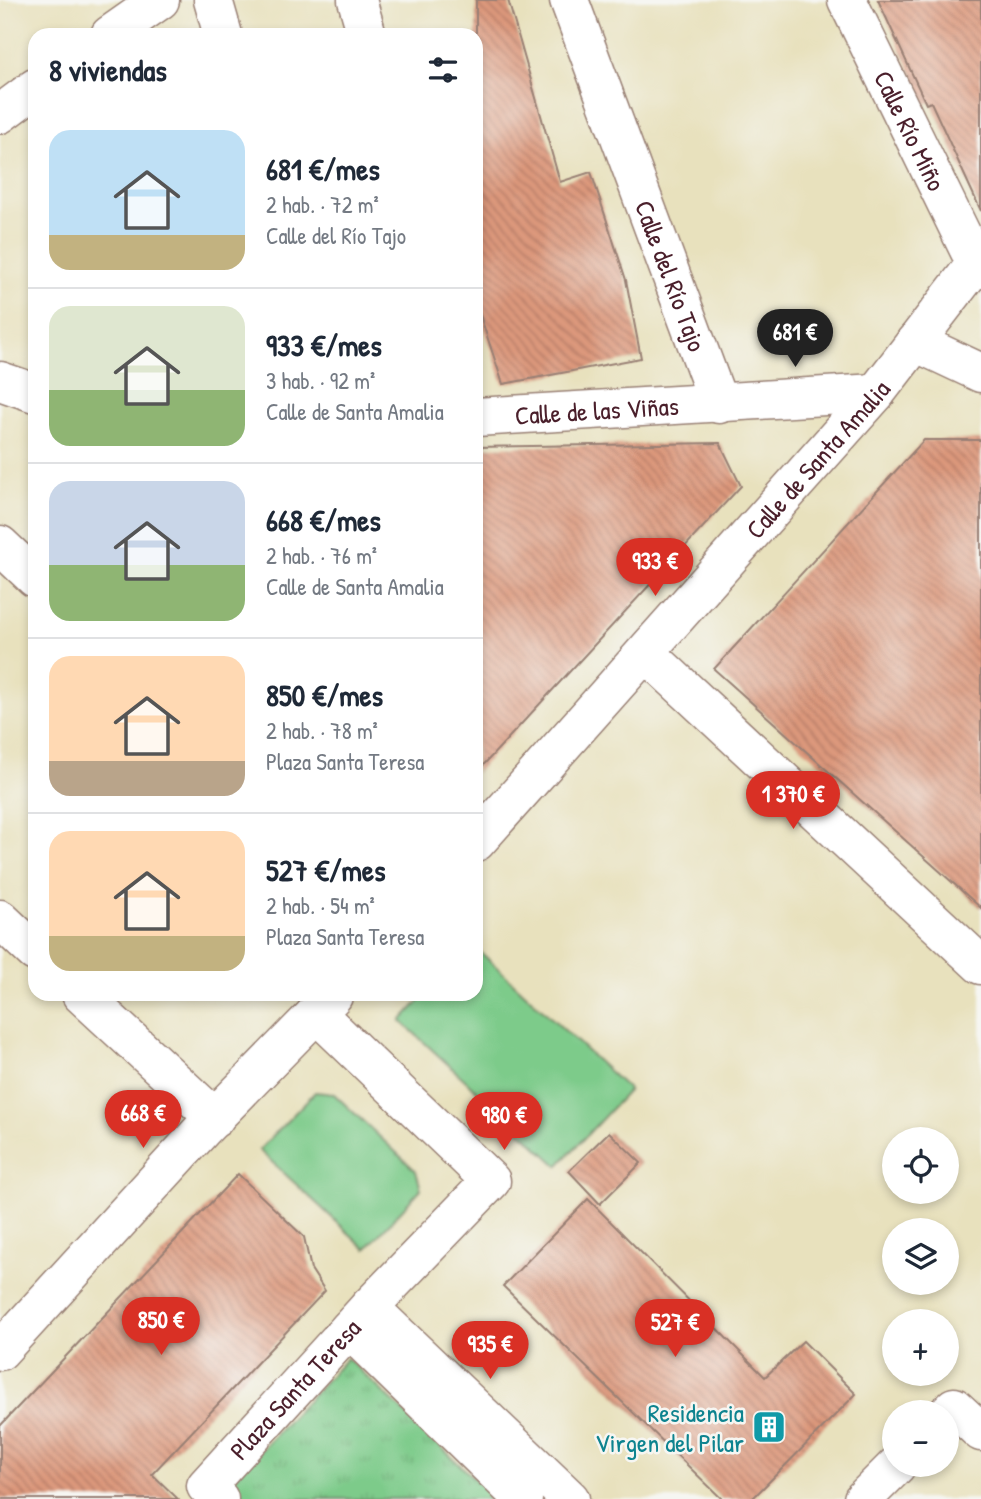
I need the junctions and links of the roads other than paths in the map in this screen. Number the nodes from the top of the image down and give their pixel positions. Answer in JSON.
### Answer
{"nodes":[{"id":1,"x":160,"y":0,"type":"edge"},
{"id":2,"x":213,"y":0,"type":"edge"},
{"id":3,"x":357,"y":0,"type":"edge"},
{"id":4,"x":569,"y":0,"type":"edge"},
{"id":5,"x":847,"y":0,"type":"edge"},
{"id":6,"x":120,"y":28,"type":"edge"},
{"id":7,"x":221,"y":28,"type":"edge"},
{"id":8,"x":365,"y":28,"type":"edge"},
{"id":9,"x":28,"y":93,"type":"edge"},
{"id":10,"x":0,"y":114,"type":"edge"},
{"id":11,"x":979,"y":263,"type":"edge"},
{"id":12,"x":915,"y":342,"type":"junction"},
{"id":13,"x":981,"y":373,"type":"edge"},
{"id":14,"x":0,"y":381,"type":"edge"},
{"id":15,"x":28,"y":391,"type":"edge"},
{"id":16,"x":876,"y":393,"type":"junction"},
{"id":17,"x":719,"y":404,"type":"junction"},
{"id":18,"x":483,"y":414,"type":"edge"},
{"id":19,"x":0,"y":545,"type":"edge"},
{"id":20,"x":28,"y":571,"type":"edge"},
{"id":21,"x":646,"y":653,"type":"junction"},
{"id":22,"x":483,"y":834,"type":"edge"},
{"id":23,"x":0,"y":919,"type":"edge"},
{"id":24,"x":28,"y":945,"type":"edge"},
{"id":25,"x":981,"y":965,"type":"edge"},
{"id":26,"x":89,"y":1001,"type":"edge"},
{"id":27,"x":325,"y":1004,"type":"edge"},
{"id":28,"x":215,"y":1118,"type":"junction"},
{"id":29,"x":359,"y":1318,"type":"junction"},
{"id":30,"x":0,"y":1351,"type":"edge"},
{"id":31,"x":959,"y":1416,"type":"edge"},
{"id":32,"x":981,"y":1432,"type":"edge"},
{"id":33,"x":885,"y":1477,"type":"edge"},
{"id":34,"x":219,"y":1499,"type":"edge"},
{"id":35,"x":523,"y":1499,"type":"edge"},
{"id":36,"x":570,"y":1499,"type":"edge"},
{"id":37,"x":863,"y":1499,"type":"edge"}],
"edges":[{"from":1,"to":6,"type":"street"},
{"from":2,"to":7,"type":"street"},
{"from":3,"to":8,"type":"street"},
{"from":4,"to":17,"type":"street","name":"Calle del Río Tajo"},
{"from":5,"to":11,"type":"street","name":"Calle Río Miño"},
{"from":9,"to":10,"type":"street"},
{"from":11,"to":12,"type":"street","name":"Calle de Santa Amalia"},
{"from":12,"to":13,"type":"street"},
{"from":12,"to":16,"type":"street","name":"Calle de Santa Amalia"},
{"from":14,"to":15,"type":"street"},
{"from":16,"to":17,"type":"street"},
{"from":16,"to":21,"type":"street","name":"Calle de Santa Amalia"},
{"from":17,"to":18,"type":"street","name":"Calle de las Viñas"},
{"from":19,"to":20,"type":"street"},
{"from":21,"to":22,"type":"street","name":"Calle de Santa Amalia"},
{"from":21,"to":25,"type":"street"},
{"from":23,"to":24,"type":"street"},
{"from":26,"to":28,"type":"street"},
{"from":27,"to":28,"type":"street"},
{"from":27,"to":29,"type":"street","name":"Plaza Santa Teresa"},
{"from":28,"to":30,"type":"street"},
{"from":29,"to":34,"type":"street","name":"Plaza Santa Teresa"},
{"from":29,"to":35,"type":"street"},
{"from":29,"to":36,"type":"street","name":"Plaza Santa Teresa"},
{"from":31,"to":32,"type":"street"},
{"from":33,"to":37,"type":"street"}]}
